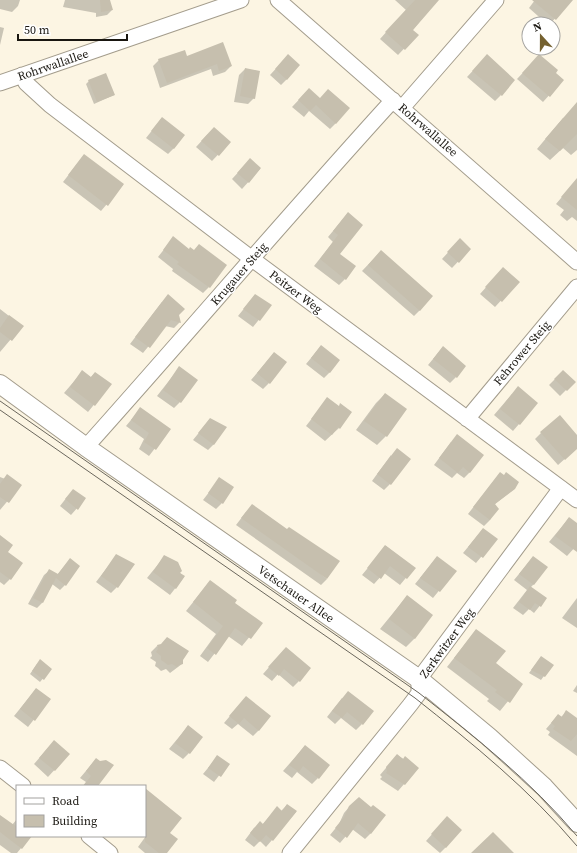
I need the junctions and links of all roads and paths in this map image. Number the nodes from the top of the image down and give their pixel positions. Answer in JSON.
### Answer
{"nodes":[{"id":1,"x":241,"y":0,"type":"edge"},
{"id":2,"x":278,"y":0,"type":"edge"},
{"id":3,"x":496,"y":0,"type":"edge"},
{"id":4,"x":22,"y":75,"type":"junction"},
{"id":5,"x":0,"y":83,"type":"edge"},
{"id":6,"x":397,"y":104,"type":"junction"},
{"id":7,"x":252,"y":259,"type":"junction"},
{"id":8,"x":577,"y":262,"type":"edge"},
{"id":9,"x":577,"y":287,"type":"edge"},
{"id":10,"x":0,"y":384,"type":"edge"},
{"id":11,"x":467,"y":419,"type":"junction"},
{"id":12,"x":86,"y":447,"type":"junction"},
{"id":13,"x":561,"y":488,"type":"junction"},
{"id":14,"x":577,"y":500,"type":"edge"},
{"id":15,"x":419,"y":680,"type":"junction"},
{"id":16,"x":0,"y":768,"type":"edge"},
{"id":17,"x":22,"y":785,"type":"edge"},
{"id":18,"x":577,"y":823,"type":"edge"},
{"id":19,"x":90,"y":837,"type":"edge"},
{"id":20,"x":110,"y":853,"type":"edge"},
{"id":21,"x":290,"y":853,"type":"edge"}],
"edges":[{"from":1,"to":4,"type":"street","name":"Rohrwallallee"},
{"from":2,"to":6,"type":"street","name":"Rohrwallallee"},
{"from":3,"to":6,"type":"street","name":"Krugauer Steig"},
{"from":4,"to":5,"type":"street","name":"Rohrwallallee"},
{"from":4,"to":7,"type":"street","name":"Peitzer Weg"},
{"from":6,"to":7,"type":"street","name":"Krugauer Steig"},
{"from":6,"to":8,"type":"street","name":"Rohrwallallee"},
{"from":7,"to":11,"type":"street","name":"Peitzer Weg"},
{"from":7,"to":12,"type":"street","name":"Krugauer Steig"},
{"from":9,"to":11,"type":"street","name":"Fehrower Steig"},
{"from":10,"to":12,"type":"street","name":"Vetschauer Allee"},
{"from":11,"to":13,"type":"street","name":"Peitzer Weg"},
{"from":12,"to":15,"type":"street","name":"Vetschauer Allee"},
{"from":13,"to":14,"type":"street","name":"Peitzer Weg"},
{"from":13,"to":15,"type":"street","name":"Zerkwitzer Weg"},
{"from":15,"to":18,"type":"street","name":"Vetschauer Allee"},
{"from":15,"to":21,"type":"street","name":"Zerkwitzer Weg"},
{"from":16,"to":17,"type":"street"},
{"from":19,"to":20,"type":"street"}]}
